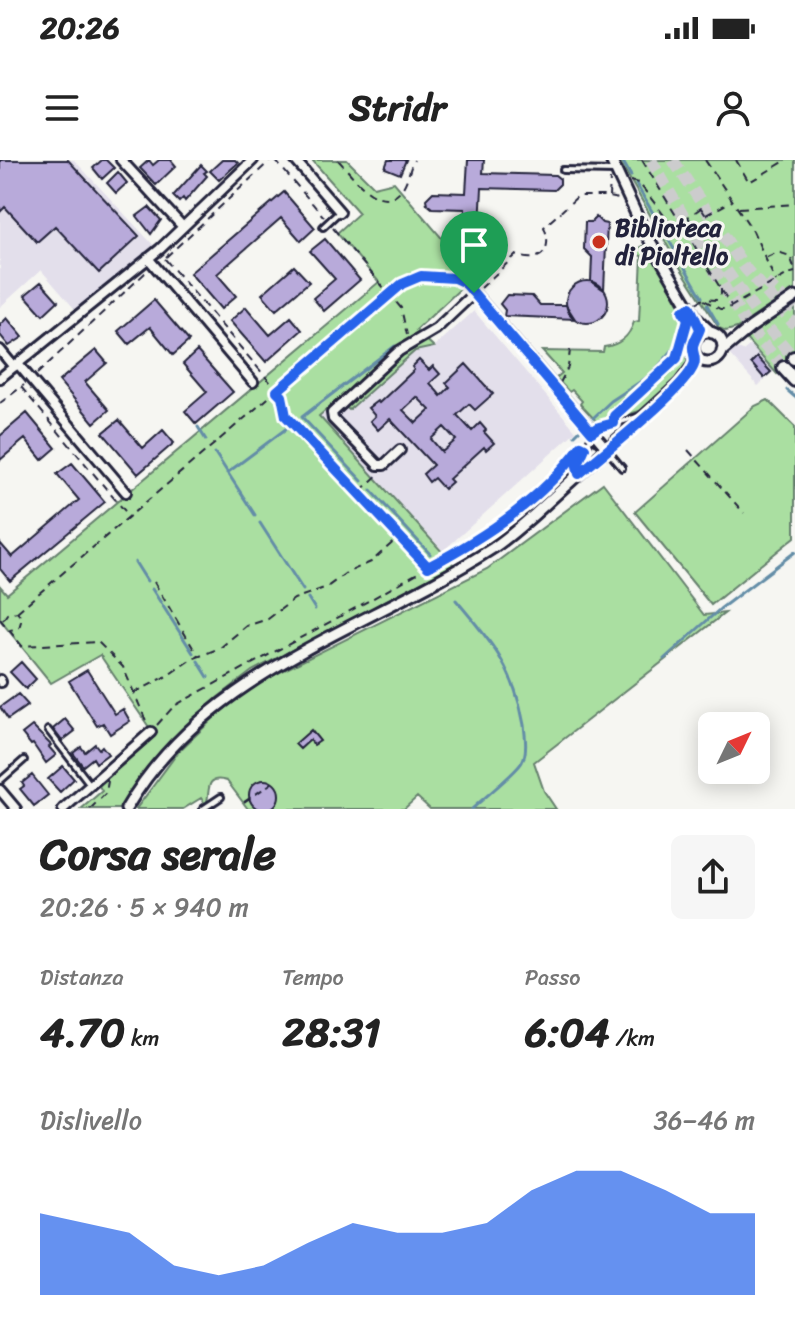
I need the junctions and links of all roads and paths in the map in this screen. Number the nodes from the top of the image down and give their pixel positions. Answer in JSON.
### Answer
{"nodes":[{"id":1,"x":121,"y":160,"type":"edge"},
{"id":2,"x":253,"y":160,"type":"edge"},
{"id":3,"x":273,"y":160,"type":"edge"},
{"id":4,"x":295,"y":160,"type":"edge"},
{"id":5,"x":338,"y":160,"type":"edge"},
{"id":6,"x":414,"y":160,"type":"edge"},
{"id":7,"x":611,"y":160,"type":"edge"},
{"id":8,"x":642,"y":160,"type":"edge"},
{"id":9,"x":705,"y":160,"type":"edge"},
{"id":10,"x":736,"y":160,"type":"edge"},
{"id":11,"x":787,"y":160,"type":"edge"},
{"id":12,"x":563,"y":170,"type":"dead end"},
{"id":13,"x":616,"y":171,"type":"junction"},
{"id":14,"x":622,"y":185,"type":"junction"},
{"id":15,"x":628,"y":200,"type":"junction"},
{"id":16,"x":733,"y":201,"type":"junction"},
{"id":17,"x":795,"y":204,"type":"edge"},
{"id":18,"x":738,"y":208,"type":"junction"},
{"id":19,"x":340,"y":212,"type":"joint"},
{"id":20,"x":705,"y":215,"type":"junction"},
{"id":21,"x":328,"y":222,"type":"junction"},
{"id":22,"x":692,"y":223,"type":"junction"},
{"id":23,"x":183,"y":227,"type":"junction"},
{"id":24,"x":323,"y":227,"type":"dead end"},
{"id":25,"x":684,"y":228,"type":"junction"},
{"id":26,"x":148,"y":258,"type":"junction"},
{"id":27,"x":766,"y":258,"type":"junction"},
{"id":28,"x":165,"y":259,"type":"junction"},
{"id":29,"x":157,"y":268,"type":"junction"},
{"id":30,"x":795,"y":271,"type":"edge"},
{"id":31,"x":776,"y":282,"type":"junction"},
{"id":32,"x":721,"y":289,"type":"junction"},
{"id":33,"x":474,"y":293,"type":"junction"},
{"id":34,"x":390,"y":294,"type":"junction"},
{"id":35,"x":795,"y":297,"type":"edge"},
{"id":36,"x":701,"y":300,"type":"junction"},
{"id":37,"x":690,"y":307,"type":"junction"},
{"id":38,"x":732,"y":307,"type":"junction"},
{"id":39,"x":696,"y":318,"type":"junction"},
{"id":40,"x":751,"y":327,"type":"junction"},
{"id":41,"x":714,"y":334,"type":"junction"},
{"id":42,"x":697,"y":338,"type":"junction"},
{"id":43,"x":409,"y":344,"type":"junction"},
{"id":44,"x":0,"y":350,"type":"edge"},
{"id":45,"x":570,"y":350,"type":"dead end"},
{"id":46,"x":722,"y":351,"type":"junction"},
{"id":47,"x":694,"y":353,"type":"junction"},
{"id":48,"x":712,"y":361,"type":"junction"},
{"id":49,"x":16,"y":365,"type":"junction"},
{"id":50,"x":784,"y":368,"type":"tunnel mouth"},
{"id":51,"x":0,"y":378,"type":"edge"},
{"id":52,"x":795,"y":380,"type":"edge"},
{"id":53,"x":33,"y":381,"type":"junction"},
{"id":54,"x":253,"y":382,"type":"dead end"},
{"id":55,"x":560,"y":383,"type":"dead end"},
{"id":56,"x":680,"y":383,"type":"junction"},
{"id":57,"x":20,"y":387,"type":"junction"},
{"id":58,"x":277,"y":391,"type":"junction"},
{"id":59,"x":0,"y":403,"type":"edge"},
{"id":60,"x":647,"y":414,"type":"junction"},
{"id":61,"x":614,"y":423,"type":"junction"},
{"id":62,"x":592,"y":432,"type":"junction"},
{"id":63,"x":607,"y":449,"type":"junction"},
{"id":64,"x":400,"y":450,"type":"dead end"},
{"id":65,"x":688,"y":450,"type":"dead end"},
{"id":66,"x":572,"y":458,"type":"dead end"},
{"id":67,"x":379,"y":466,"type":"junction"},
{"id":68,"x":622,"y":468,"type":"dead end"},
{"id":69,"x":579,"y":474,"type":"junction"},
{"id":70,"x":126,"y":492,"type":"dead end"},
{"id":71,"x":358,"y":493,"type":"junction"},
{"id":72,"x":744,"y":513,"type":"dead end"},
{"id":73,"x":129,"y":516,"type":"junction"},
{"id":74,"x":399,"y":536,"type":"junction"},
{"id":75,"x":428,"y":567,"type":"junction"},
{"id":76,"x":154,"y":582,"type":"dead end"},
{"id":77,"x":17,"y":612,"type":"junction"},
{"id":78,"x":1,"y":621,"type":"edge"},
{"id":79,"x":9,"y":630,"type":"junction"},
{"id":80,"x":198,"y":656,"type":"junction"},
{"id":81,"x":134,"y":693,"type":"junction"},
{"id":82,"x":48,"y":730,"type":"dead end"},
{"id":83,"x":151,"y":732,"type":"junction"},
{"id":84,"x":24,"y":760,"type":"dead end"},
{"id":85,"x":108,"y":779,"type":"dead end"},
{"id":86,"x":0,"y":781,"type":"edge"},
{"id":87,"x":272,"y":783,"type":"dead end"},
{"id":88,"x":91,"y":785,"type":"junction"},
{"id":89,"x":0,"y":790,"type":"edge"},
{"id":90,"x":221,"y":797,"type":"dead end"},
{"id":91,"x":244,"y":802,"type":"dead end"},
{"id":92,"x":16,"y":809,"type":"edge"},
{"id":93,"x":63,"y":809,"type":"edge"},
{"id":94,"x":90,"y":809,"type":"edge"},
{"id":95,"x":126,"y":809,"type":"edge"},
{"id":96,"x":203,"y":809,"type":"edge"}],
"edges":[{"from":1,"to":23,"type":"street"},
{"from":2,"to":23,"type":"street"},
{"from":3,"to":21,"type":"path"},
{"from":3,"to":28,"type":"path"},
{"from":4,"to":19,"type":"street"},
{"from":5,"to":6,"type":"path"},
{"from":7,"to":13,"type":"street"},
{"from":8,"to":25,"type":"path"},
{"from":9,"to":16,"type":"path"},
{"from":10,"to":11,"type":"path"},
{"from":12,"to":13,"type":"lane"},
{"from":13,"to":14,"type":"street"},
{"from":14,"to":15,"type":"street"},
{"from":14,"to":25,"type":"path"},
{"from":15,"to":33,"type":"path"},
{"from":15,"to":37,"type":"street"},
{"from":16,"to":18,"type":"path"},
{"from":16,"to":20,"type":"path"},
{"from":17,"to":18,"type":"path"},
{"from":18,"to":27,"type":"path"},
{"from":19,"to":21,"type":"lane"},
{"from":20,"to":22,"type":"path"},
{"from":20,"to":22,"type":"path"},
{"from":21,"to":24,"type":"lane"},
{"from":21,"to":34,"type":"path"},
{"from":22,"to":25,"type":"path"},
{"from":23,"to":26,"type":"street"},
{"from":25,"to":32,"type":"path"},
{"from":26,"to":29,"type":"street"},
{"from":26,"to":49,"type":"street"},
{"from":27,"to":30,"type":"path"},
{"from":27,"to":31,"type":"path"},
{"from":28,"to":29,"type":"path"},
{"from":28,"to":58,"type":"path"},
{"from":29,"to":53,"type":"path"},
{"from":29,"to":54,"type":"street"},
{"from":30,"to":31,"type":"path"},
{"from":31,"to":38,"type":"path"},
{"from":32,"to":36,"type":"path"},
{"from":32,"to":38,"type":"path"},
{"from":33,"to":34,"type":"path"},
{"from":33,"to":43,"type":"street"},
{"from":33,"to":62,"type":"street"},
{"from":34,"to":43,"type":"path"},
{"from":34,"to":58,"type":"path"},
{"from":35,"to":40,"type":"street"},
{"from":36,"to":37,"type":"path"},
{"from":36,"to":38,"type":"path"},
{"from":37,"to":39,"type":"street"},
{"from":37,"to":61,"type":"path"},
{"from":39,"to":41,"type":"street"},
{"from":39,"to":42,"type":"street"},
{"from":40,"to":41,"type":"street"},
{"from":40,"to":46,"type":"street"},
{"from":41,"to":42,"type":"street"},
{"from":41,"to":46,"type":"street"},
{"from":42,"to":47,"type":"street"},
{"from":43,"to":67,"type":"street"},
{"from":44,"to":49,"type":"street"},
{"from":45,"to":55,"type":"path"},
{"from":46,"to":48,"type":"street"},
{"from":47,"to":48,"type":"street"},
{"from":47,"to":56,"type":"street"},
{"from":48,"to":56,"type":"street"},
{"from":49,"to":51,"type":"street"},
{"from":49,"to":53,"type":"street"},
{"from":50,"to":52,"type":"highway"},
{"from":53,"to":57,"type":"path"},
{"from":53,"to":70,"type":"street"},
{"from":56,"to":60,"type":"street"},
{"from":57,"to":59,"type":"path"},
{"from":57,"to":73,"type":"path"},
{"from":58,"to":71,"type":"path"},
{"from":58,"to":73,"type":"path"},
{"from":60,"to":61,"type":"lane"},
{"from":60,"to":63,"type":"street"},
{"from":61,"to":62,"type":"lane"},
{"from":62,"to":63,"type":"street"},
{"from":62,"to":69,"type":"lane"},
{"from":63,"to":68,"type":"lane"},
{"from":63,"to":69,"type":"street"},
{"from":64,"to":67,"type":"street"},
{"from":65,"to":72,"type":"path"},
{"from":66,"to":75,"type":"path"},
{"from":67,"to":71,"type":"path"},
{"from":69,"to":95,"type":"street"},
{"from":71,"to":74,"type":"path"},
{"from":73,"to":77,"type":"path"},
{"from":74,"to":75,"type":"path"},
{"from":74,"to":80,"type":"path"},
{"from":75,"to":83,"type":"path"},
{"from":76,"to":80,"type":"path"},
{"from":77,"to":78,"type":"path"},
{"from":77,"to":79,"type":"path"},
{"from":78,"to":79,"type":"path"},
{"from":79,"to":81,"type":"path"},
{"from":80,"to":81,"type":"path"},
{"from":81,"to":83,"type":"path"},
{"from":82,"to":88,"type":"lane"},
{"from":83,"to":88,"type":"street"},
{"from":84,"to":86,"type":"lane"},
{"from":85,"to":94,"type":"path"},
{"from":87,"to":91,"type":"path"},
{"from":88,"to":93,"type":"street"},
{"from":89,"to":92,"type":"street"},
{"from":90,"to":96,"type":"lane"}]}
